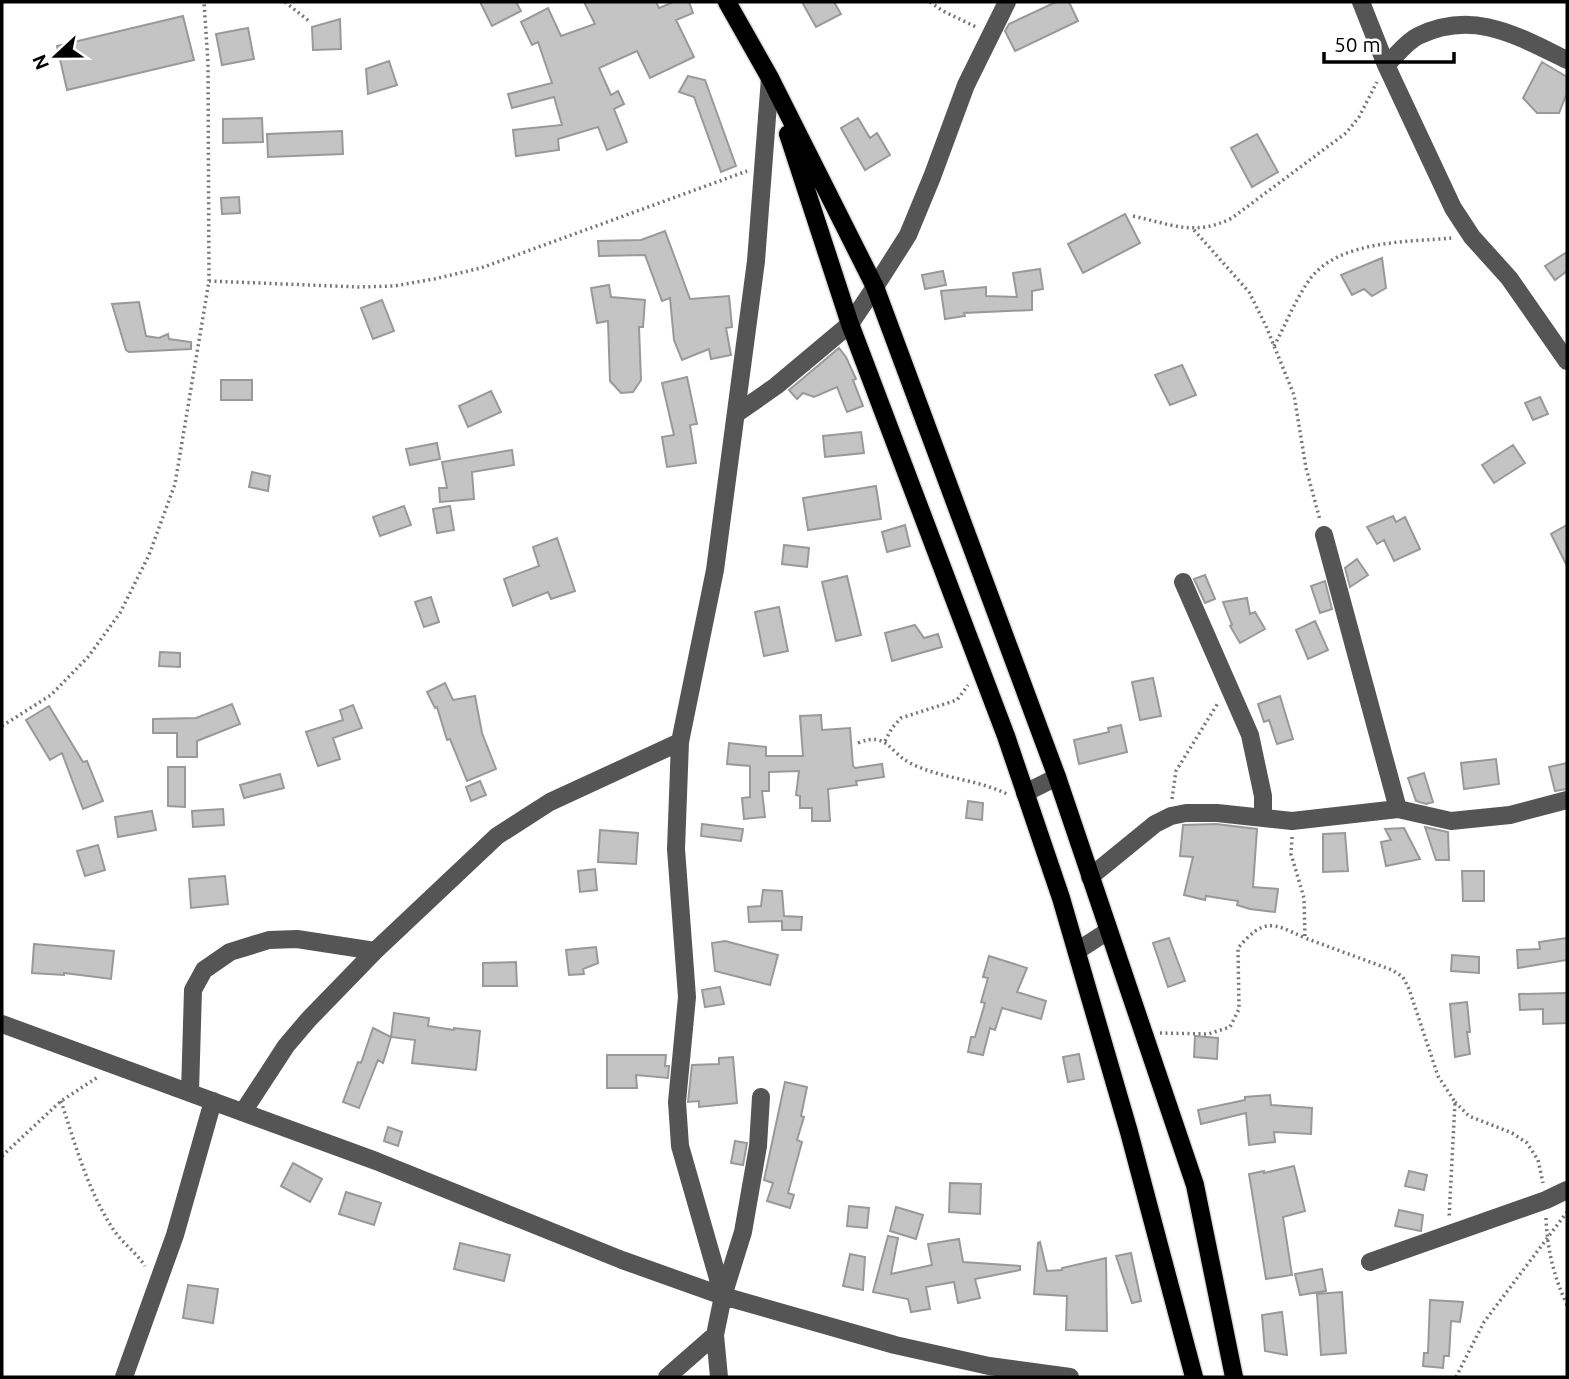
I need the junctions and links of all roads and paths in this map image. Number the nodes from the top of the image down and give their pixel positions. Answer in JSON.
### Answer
{"nodes":[{"id":1,"x":204,"y":2,"type":"edge"},
{"id":2,"x":285,"y":2,"type":"edge"},
{"id":3,"x":727,"y":2,"type":"edge"},
{"id":4,"x":930,"y":2,"type":"edge"},
{"id":5,"x":1007,"y":2,"type":"edge"},
{"id":6,"x":1361,"y":2,"type":"edge"},
{"id":7,"x":309,"y":21,"type":"dead end"},
{"id":8,"x":990,"y":34,"type":"junction"},
{"id":9,"x":1567,"y":60,"type":"edge"},
{"id":10,"x":1386,"y":65,"type":"junction"},
{"id":11,"x":769,"y":78,"type":"junction"},
{"id":12,"x":762,"y":166,"type":"junction"},
{"id":13,"x":1133,"y":216,"type":"dead end"},
{"id":14,"x":1194,"y":230,"type":"junction"},
{"id":15,"x":1472,"y":237,"type":"junction"},
{"id":16,"x":209,"y":281,"type":"junction"},
{"id":17,"x":875,"y":287,"type":"junction"},
{"id":18,"x":850,"y":324,"type":"junction"},
{"id":19,"x":1274,"y":346,"type":"junction"},
{"id":20,"x":1567,"y":361,"type":"edge"},
{"id":21,"x":736,"y":414,"type":"junction"},
{"id":22,"x":1324,"y":535,"type":"joint"},
{"id":23,"x":1183,"y":582,"type":"dead end"},
{"id":24,"x":973,"y":676,"type":"dead end"},
{"id":25,"x":1229,"y":687,"type":"junction"},
{"id":26,"x":2,"y":726,"type":"edge"},
{"id":27,"x":885,"y":741,"type":"junction"},
{"id":28,"x":680,"y":742,"type":"junction"},
{"id":29,"x":858,"y":743,"type":"dead end"},
{"id":30,"x":1057,"y":777,"type":"junction"},
{"id":31,"x":1025,"y":793,"type":"junction"},
{"id":32,"x":1567,"y":800,"type":"edge"},
{"id":33,"x":1398,"y":809,"type":"junction"},
{"id":34,"x":1031,"y":810,"type":"junction"},
{"id":35,"x":1171,"y":816,"type":"junction"},
{"id":36,"x":1263,"y":818,"type":"junction"},
{"id":37,"x":1292,"y":821,"type":"junction"},
{"id":38,"x":1090,"y":877,"type":"junction"},
{"id":39,"x":1108,"y":931,"type":"junction"},
{"id":40,"x":1305,"y":938,"type":"junction"},
{"id":41,"x":375,"y":951,"type":"junction"},
{"id":42,"x":1077,"y":951,"type":"junction"},
{"id":43,"x":2,"y":1024,"type":"edge"},
{"id":44,"x":1143,"y":1033,"type":"junction"},
{"id":45,"x":123,"y":1067,"type":"junction"},
{"id":46,"x":190,"y":1092,"type":"junction"},
{"id":47,"x":761,"y":1097,"type":"dead end"},
{"id":48,"x":61,"y":1101,"type":"junction"},
{"id":49,"x":213,"y":1101,"type":"junction"},
{"id":50,"x":243,"y":1112,"type":"junction"},
{"id":51,"x":2,"y":1156,"type":"edge"},
{"id":52,"x":1567,"y":1190,"type":"edge"},
{"id":53,"x":1567,"y":1212,"type":"edge"},
{"id":54,"x":1448,"y":1233,"type":"junction"},
{"id":55,"x":1370,"y":1262,"type":"dead end"},
{"id":56,"x":723,"y":1296,"type":"junction"},
{"id":57,"x":154,"y":1298,"type":"junction"},
{"id":58,"x":715,"y":1335,"type":"junction"},
{"id":59,"x":124,"y":1377,"type":"edge"},
{"id":60,"x":667,"y":1377,"type":"edge"},
{"id":61,"x":719,"y":1377,"type":"edge"},
{"id":62,"x":1070,"y":1377,"type":"edge"},
{"id":63,"x":1194,"y":1377,"type":"edge"},
{"id":64,"x":1234,"y":1377,"type":"edge"},
{"id":65,"x":1456,"y":1377,"type":"edge"}],
"edges":[{"from":1,"to":16,"type":"path"},
{"from":2,"to":7,"type":"path"},
{"from":3,"to":11,"type":"main road"},
{"from":4,"to":8,"type":"path"},
{"from":5,"to":8,"type":"street"},
{"from":6,"to":10,"type":"street"},
{"from":8,"to":17,"type":"street"},
{"from":9,"to":10,"type":"street"},
{"from":10,"to":14,"type":"path"},
{"from":10,"to":15,"type":"street"},
{"from":11,"to":12,"type":"street"},
{"from":11,"to":17,"type":"main road"},
{"from":11,"to":18,"type":"main road"},
{"from":12,"to":16,"type":"path"},
{"from":12,"to":21,"type":"street"},
{"from":13,"to":14,"type":"path"},
{"from":14,"to":19,"type":"path"},
{"from":15,"to":19,"type":"path"},
{"from":15,"to":20,"type":"street"},
{"from":16,"to":26,"type":"path"},
{"from":17,"to":18,"type":"street"},
{"from":17,"to":30,"type":"main road"},
{"from":18,"to":21,"type":"street"},
{"from":18,"to":31,"type":"main road"},
{"from":19,"to":22,"type":"path"},
{"from":21,"to":28,"type":"street"},
{"from":22,"to":33,"type":"street"},
{"from":23,"to":25,"type":"street"},
{"from":24,"to":27,"type":"path"},
{"from":25,"to":35,"type":"path"},
{"from":25,"to":36,"type":"street"},
{"from":27,"to":29,"type":"path"},
{"from":27,"to":34,"type":"path"},
{"from":28,"to":41,"type":"street"},
{"from":28,"to":56,"type":"street"},
{"from":30,"to":31,"type":"street"},
{"from":30,"to":38,"type":"main road"},
{"from":31,"to":34,"type":"main road"},
{"from":32,"to":33,"type":"street"},
{"from":33,"to":37,"type":"street"},
{"from":34,"to":42,"type":"main road"},
{"from":35,"to":36,"type":"street"},
{"from":35,"to":38,"type":"street"},
{"from":36,"to":37,"type":"street"},
{"from":37,"to":40,"type":"path"},
{"from":38,"to":39,"type":"main road"},
{"from":39,"to":42,"type":"street"},
{"from":39,"to":44,"type":"main road"},
{"from":40,"to":44,"type":"path"},
{"from":40,"to":54,"type":"path"},
{"from":41,"to":46,"type":"street"},
{"from":41,"to":50,"type":"street"},
{"from":42,"to":63,"type":"main road"},
{"from":43,"to":45,"type":"street"},
{"from":44,"to":64,"type":"main road"},
{"from":45,"to":46,"type":"street"},
{"from":45,"to":48,"type":"path"},
{"from":46,"to":49,"type":"street"},
{"from":47,"to":56,"type":"street"},
{"from":48,"to":51,"type":"path"},
{"from":48,"to":57,"type":"path"},
{"from":49,"to":50,"type":"street"},
{"from":49,"to":57,"type":"street"},
{"from":50,"to":56,"type":"street"},
{"from":52,"to":54,"type":"street"},
{"from":53,"to":65,"type":"path"},
{"from":54,"to":55,"type":"street"},
{"from":56,"to":58,"type":"street"},
{"from":56,"to":62,"type":"street"},
{"from":57,"to":59,"type":"street"},
{"from":58,"to":60,"type":"street"},
{"from":58,"to":61,"type":"street"}]}
